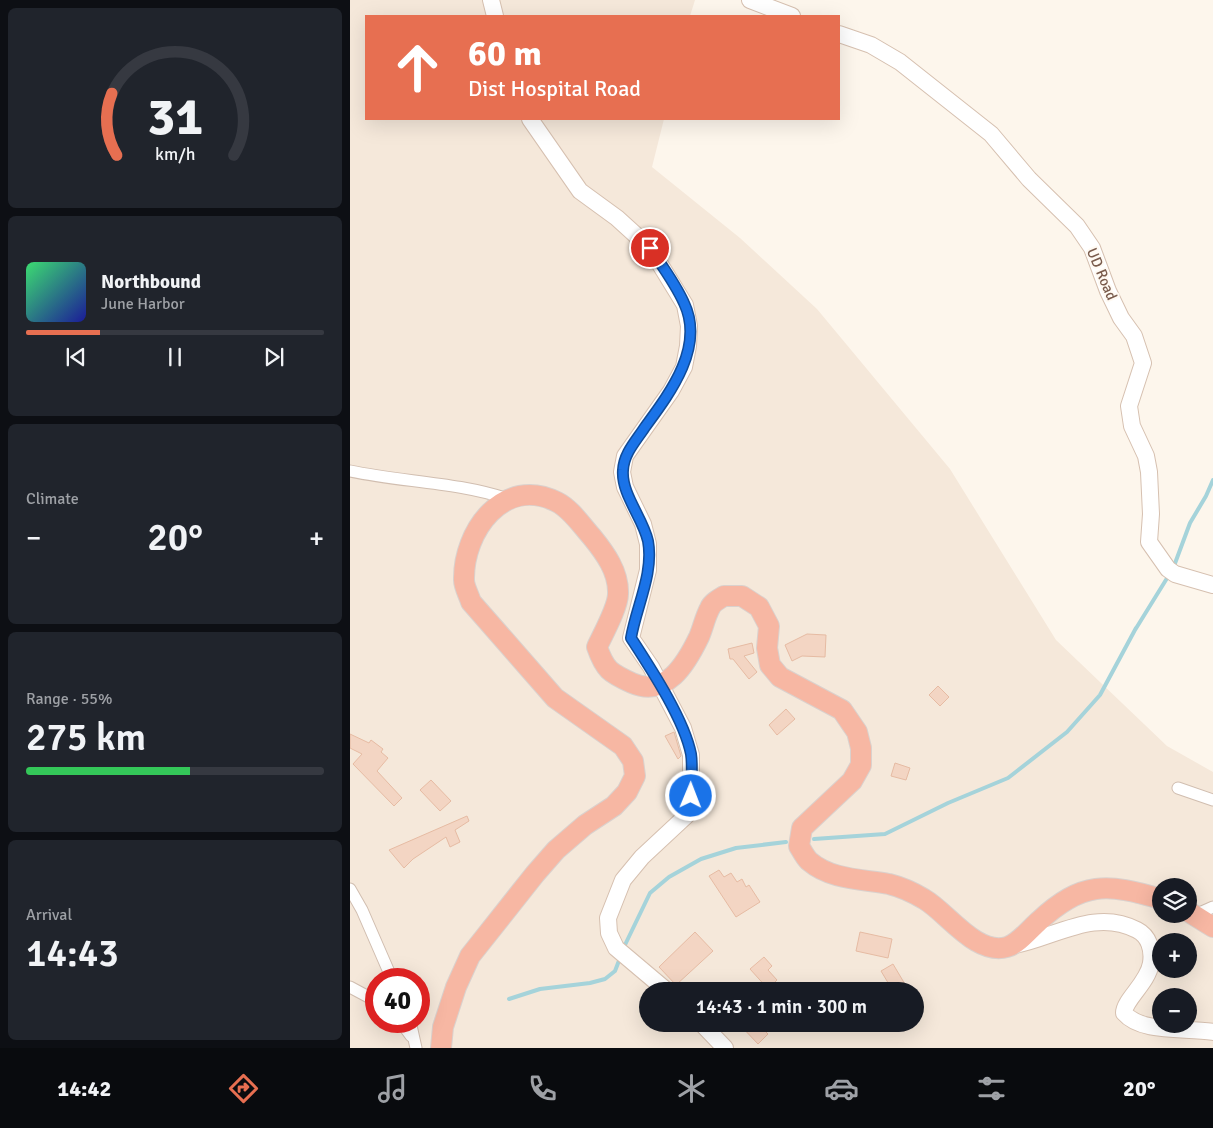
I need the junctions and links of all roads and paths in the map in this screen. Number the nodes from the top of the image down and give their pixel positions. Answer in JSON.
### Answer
{"nodes":[{"id":1,"x":491,"y":0,"type":"edge"},
{"id":2,"x":750,"y":0,"type":"edge"},
{"id":3,"x":495,"y":15,"type":"edge"},
{"id":4,"x":789,"y":15,"type":"edge"},
{"id":5,"x":840,"y":34,"type":"edge"},
{"id":6,"x":531,"y":120,"type":"edge"},
{"id":7,"x":350,"y":471,"type":"edge"},
{"id":8,"x":508,"y":499,"type":"junction"},
{"id":9,"x":1213,"y":585,"type":"edge"},
{"id":10,"x":659,"y":686,"type":"junction"},
{"id":11,"x":1178,"y":788,"type":"dead end"},
{"id":12,"x":1213,"y":800,"type":"edge"},
{"id":13,"x":350,"y":890,"type":"edge"},
{"id":14,"x":1152,"y":897,"type":"edge"},
{"id":15,"x":1199,"y":911,"type":"edge"},
{"id":16,"x":1213,"y":927,"type":"edge"},
{"id":17,"x":1007,"y":947,"type":"junction"},
{"id":18,"x":387,"y":968,"type":"edge"},
{"id":19,"x":656,"y":982,"type":"edge"},
{"id":20,"x":350,"y":987,"type":"edge"},
{"id":21,"x":365,"y":995,"type":"edge"},
{"id":22,"x":710,"y":1032,"type":"edge"},
{"id":23,"x":1213,"y":1032,"type":"edge"},
{"id":24,"x":408,"y":1033,"type":"edge"},
{"id":25,"x":416,"y":1044,"type":"edge"},
{"id":26,"x":442,"y":1048,"type":"edge"},
{"id":27,"x":725,"y":1048,"type":"edge"}],
"edges":[{"from":1,"to":3,"type":"street"},
{"from":2,"to":4,"type":"street"},
{"from":5,"to":9,"type":"street","name":"UD Road"},
{"from":6,"to":10,"type":"street"},
{"from":7,"to":8,"type":"street"},
{"from":8,"to":10,"type":"highway"},
{"from":8,"to":26,"type":"highway"},
{"from":10,"to":17,"type":"highway"},
{"from":10,"to":19,"type":"street"},
{"from":11,"to":12,"type":"street"},
{"from":13,"to":18,"type":"street"},
{"from":14,"to":17,"type":"highway"},
{"from":15,"to":16,"type":"highway"},
{"from":17,"to":23,"type":"street"},
{"from":20,"to":21,"type":"street"},
{"from":22,"to":27,"type":"street"},
{"from":24,"to":25,"type":"street"}]}
